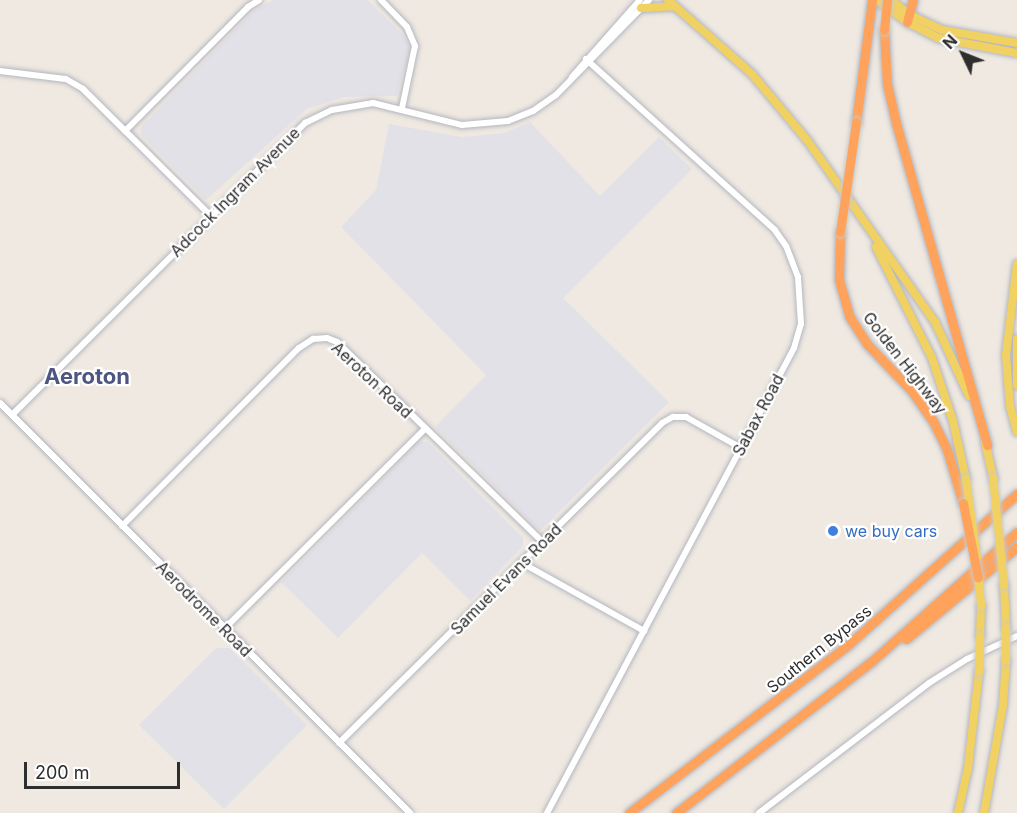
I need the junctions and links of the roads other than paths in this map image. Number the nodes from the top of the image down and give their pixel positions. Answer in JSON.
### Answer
{"nodes":[{"id":1,"x":259,"y":0,"type":"edge"},
{"id":2,"x":381,"y":0,"type":"edge"},
{"id":3,"x":649,"y":0,"type":"edge"},
{"id":4,"x":877,"y":0,"type":"edge"},
{"id":5,"x":889,"y":0,"type":"edge"},
{"id":6,"x":913,"y":0,"type":"edge"},
{"id":7,"x":672,"y":2,"type":"edge"},
{"id":8,"x":641,"y":4,"type":"edge"},
{"id":9,"x":871,"y":5,"type":"edge"},
{"id":10,"x":909,"y":18,"type":"junction"},
{"id":11,"x":1017,"y":44,"type":"edge"},
{"id":12,"x":1017,"y":52,"type":"edge"},
{"id":13,"x":588,"y":61,"type":"junction"},
{"id":14,"x":0,"y":71,"type":"edge"},
{"id":15,"x":402,"y":108,"type":"junction"},
{"id":16,"x":125,"y":131,"type":"junction"},
{"id":17,"x":855,"y":210,"type":"junction"},
{"id":18,"x":210,"y":215,"type":"junction"},
{"id":19,"x":1017,"y":264,"type":"edge"},
{"id":20,"x":1017,"y":339,"type":"edge"},
{"id":21,"x":1017,"y":386,"type":"edge"},
{"id":22,"x":0,"y":403,"type":"edge"},
{"id":23,"x":12,"y":415,"type":"junction"},
{"id":24,"x":425,"y":429,"type":"junction"},
{"id":25,"x":1016,"y":430,"type":"edge"},
{"id":26,"x":987,"y":445,"type":"junction"},
{"id":27,"x":741,"y":448,"type":"junction"},
{"id":28,"x":1017,"y":488,"type":"edge"},
{"id":29,"x":1017,"y":494,"type":"edge"},
{"id":30,"x":1009,"y":503,"type":"junction"},
{"id":31,"x":122,"y":526,"type":"junction"},
{"id":32,"x":1017,"y":532,"type":"edge"},
{"id":33,"x":543,"y":542,"type":"junction"},
{"id":34,"x":1017,"y":547,"type":"edge"},
{"id":35,"x":522,"y":563,"type":"junction"},
{"id":36,"x":978,"y":578,"type":"junction"},
{"id":37,"x":224,"y":629,"type":"junction"},
{"id":38,"x":644,"y":631,"type":"junction"},
{"id":39,"x":1017,"y":636,"type":"edge"},
{"id":40,"x":871,"y":662,"type":"junction"},
{"id":41,"x":339,"y":743,"type":"junction"},
{"id":42,"x":410,"y":813,"type":"edge"},
{"id":43,"x":547,"y":813,"type":"edge"},
{"id":44,"x":629,"y":813,"type":"edge"},
{"id":45,"x":676,"y":813,"type":"edge"},
{"id":46,"x":759,"y":813,"type":"edge"},
{"id":47,"x":958,"y":813,"type":"edge"},
{"id":48,"x":984,"y":813,"type":"edge"}],
"edges":[{"from":1,"to":16,"type":"street"},
{"from":2,"to":15,"type":"street"},
{"from":3,"to":8,"type":"street","name":"Adcock Ingram Avenue"},
{"from":4,"to":10,"type":"main road"},
{"from":5,"to":10,"type":"main road"},
{"from":5,"to":26,"type":"highway","bridge":true},
{"from":6,"to":10,"type":"highway"},
{"from":7,"to":8,"type":"main road"},
{"from":7,"to":17,"type":"main road"},
{"from":8,"to":13,"type":"street","name":"Adcock Ingram Avenue"},
{"from":9,"to":36,"type":"highway","name":"Golden Highway","bridge":true},
{"from":10,"to":11,"type":"main road"},
{"from":10,"to":12,"type":"main road"},
{"from":13,"to":15,"type":"street","name":"Adcock Ingram Avenue"},
{"from":13,"to":27,"type":"street","name":"Sabax Road"},
{"from":14,"to":16,"type":"street"},
{"from":15,"to":18,"type":"street","name":"Adcock Ingram Avenue"},
{"from":16,"to":18,"type":"street"},
{"from":17,"to":26,"type":"main road"},
{"from":17,"to":36,"type":"main road","bridge":true},
{"from":18,"to":23,"type":"street","name":"Adcock Ingram Avenue"},
{"from":19,"to":25,"type":"main road"},
{"from":20,"to":21,"type":"main road"},
{"from":22,"to":23,"type":"street","name":"Aerodrome Road"},
{"from":23,"to":31,"type":"street","name":"Aerodrome Road"},
{"from":24,"to":31,"type":"street","name":"Aeroton Road"},
{"from":24,"to":33,"type":"street","name":"Aeroton Road"},
{"from":24,"to":37,"type":"street"},
{"from":26,"to":48,"type":"main road","bridge":true},
{"from":27,"to":33,"type":"street","name":"Samuel Evans Road"},
{"from":27,"to":38,"type":"street","name":"Sabax Road"},
{"from":28,"to":30,"type":"highway"},
{"from":29,"to":30,"type":"highway","name":"Southern Bypass"},
{"from":30,"to":44,"type":"highway","name":"Southern Bypass"},
{"from":31,"to":37,"type":"street","name":"Aerodrome Road"},
{"from":32,"to":40,"type":"highway"},
{"from":33,"to":35,"type":"street","name":"Samuel Evans Road"},
{"from":34,"to":40,"type":"highway"},
{"from":35,"to":38,"type":"street"},
{"from":35,"to":41,"type":"street","name":"Samuel Evans Road"},
{"from":36,"to":47,"type":"main road","name":"Golden Highway","bridge":true},
{"from":37,"to":41,"type":"street","name":"Aerodrome Road"},
{"from":38,"to":43,"type":"street","name":"Sabax Road"},
{"from":39,"to":46,"type":"street"},
{"from":40,"to":45,"type":"highway"},
{"from":41,"to":42,"type":"street","name":"Aerodrome Road"}]}
